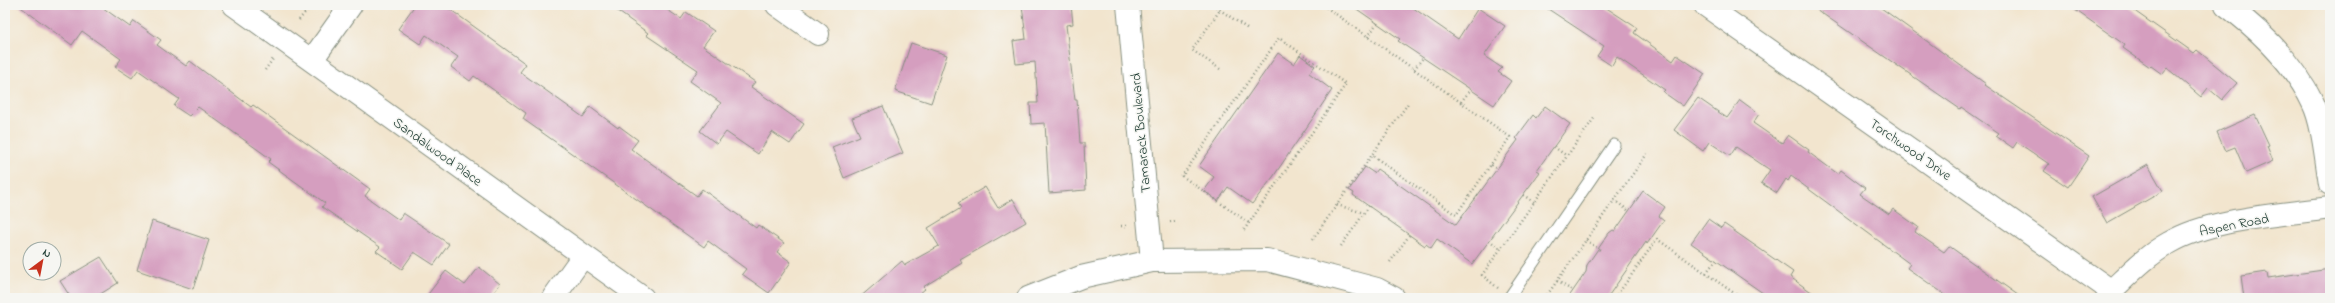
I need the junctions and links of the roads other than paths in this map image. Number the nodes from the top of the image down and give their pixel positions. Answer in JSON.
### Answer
{"nodes":[{"id":1,"x":234,"y":5,"type":"edge"},
{"id":2,"x":351,"y":5,"type":"edge"},
{"id":3,"x":777,"y":5,"type":"edge"},
{"id":4,"x":1128,"y":5,"type":"edge"},
{"id":5,"x":1705,"y":5,"type":"edge"},
{"id":6,"x":2226,"y":5,"type":"edge"},
{"id":7,"x":818,"y":34,"type":"dead end"},
{"id":8,"x":312,"y":60,"type":"junction"},
{"id":9,"x":1614,"y":145,"type":"dead end"},
{"id":10,"x":2330,"y":184,"type":"edge"},
{"id":11,"x":2330,"y":208,"type":"edge"},
{"id":12,"x":583,"y":256,"type":"junction"},
{"id":13,"x":1152,"y":261,"type":"junction"},
{"id":14,"x":2112,"y":295,"type":"edge"},
{"id":15,"x":553,"y":298,"type":"edge"},
{"id":16,"x":643,"y":298,"type":"edge"},
{"id":17,"x":1028,"y":298,"type":"edge"},
{"id":18,"x":1394,"y":298,"type":"edge"},
{"id":19,"x":1509,"y":298,"type":"edge"}],
"edges":[{"from":1,"to":8,"type":"street","name":"Sandalwood Place"},
{"from":2,"to":8,"type":"street"},
{"from":3,"to":7,"type":"street"},
{"from":4,"to":13,"type":"street","name":"Tamarack Boulevard"},
{"from":5,"to":14,"type":"street","name":"Torchwood Drive"},
{"from":6,"to":10,"type":"street"},
{"from":8,"to":12,"type":"street","name":"Sandalwood Place"},
{"from":9,"to":19,"type":"lane"},
{"from":11,"to":14,"type":"street","name":"Aspen Road"},
{"from":12,"to":15,"type":"street"},
{"from":12,"to":16,"type":"street","name":"Sandalwood Place"},
{"from":13,"to":17,"type":"street"},
{"from":13,"to":18,"type":"street"}]}
